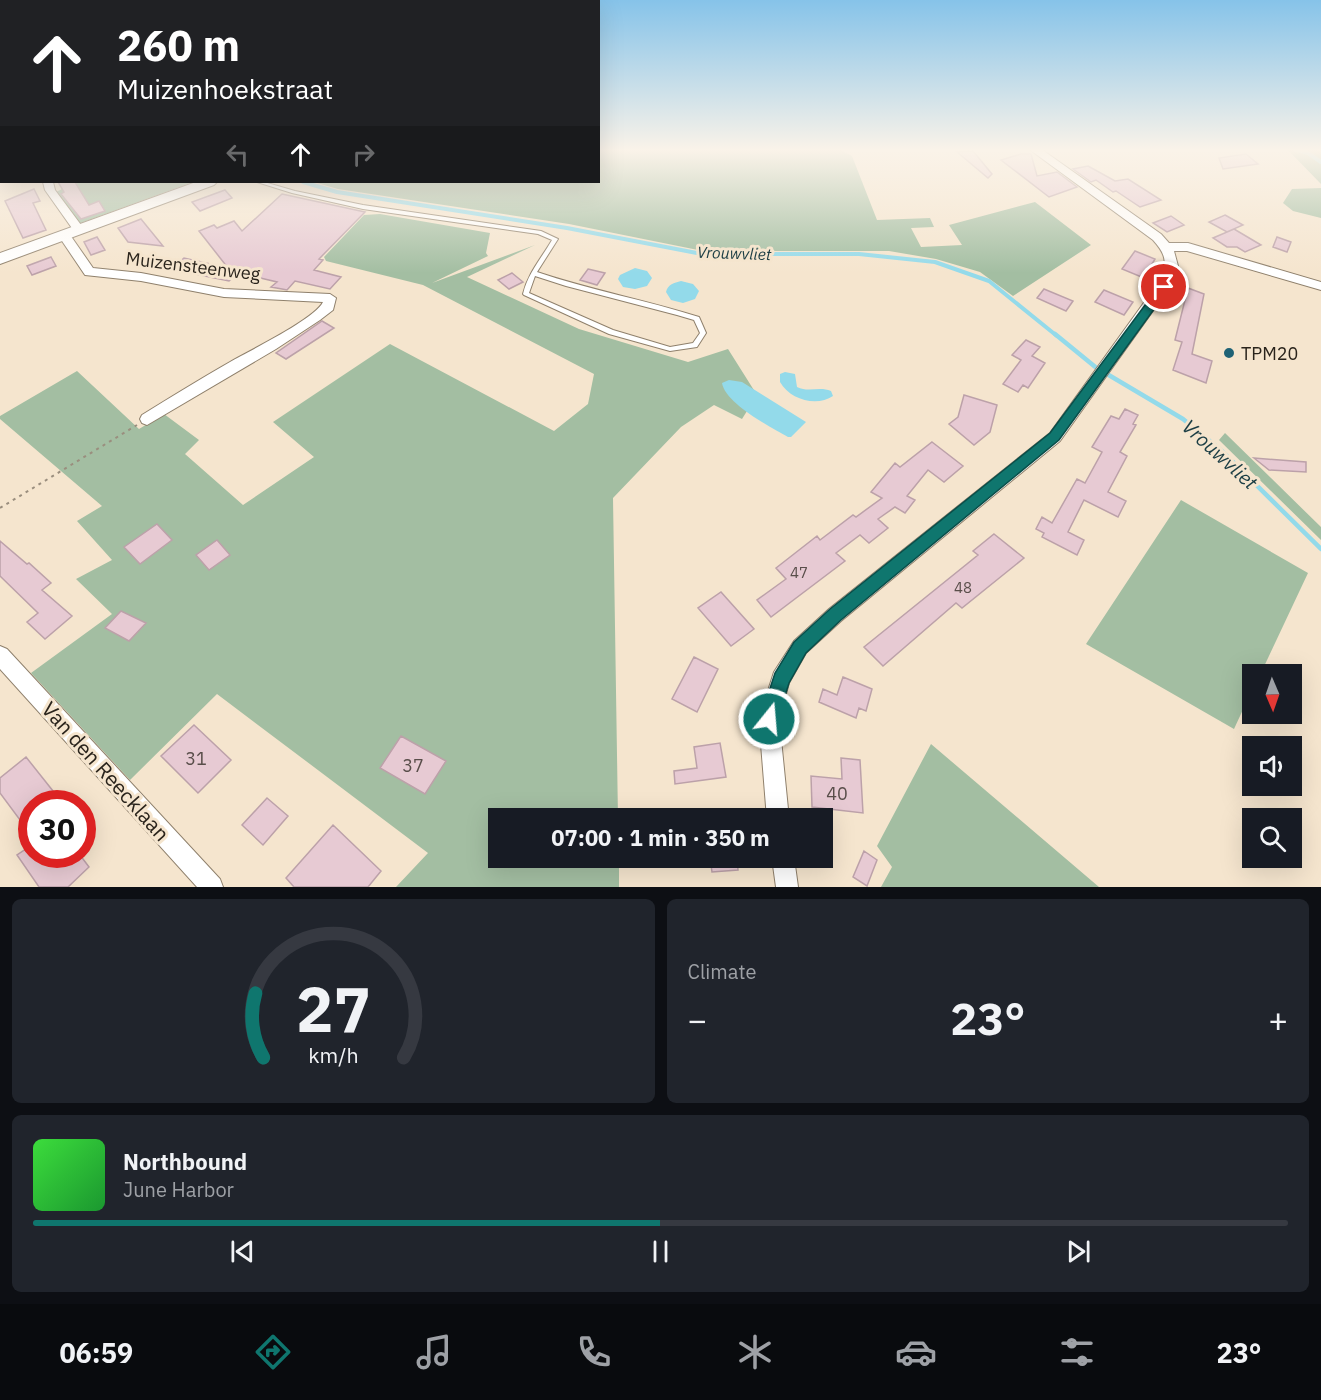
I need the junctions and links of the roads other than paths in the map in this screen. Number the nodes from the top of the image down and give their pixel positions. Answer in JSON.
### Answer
{"nodes":[{"id":1,"x":50,"y":190,"type":"edge"},
{"id":2,"x":186,"y":190,"type":"edge"},
{"id":3,"x":286,"y":190,"type":"edge"},
{"id":4,"x":1092,"y":190,"type":"edge"},
{"id":5,"x":71,"y":232,"type":"junction"},
{"id":6,"x":1167,"y":248,"type":"junction"},
{"id":7,"x":0,"y":259,"type":"edge"},
{"id":8,"x":533,"y":273,"type":"junction"},
{"id":9,"x":1321,"y":286,"type":"edge"},
{"id":10,"x":147,"y":419,"type":"road end"},
{"id":11,"x":0,"y":655,"type":"edge"},
{"id":12,"x":777,"y":808,"type":"edge"},
{"id":13,"x":784,"y":868,"type":"edge"},
{"id":14,"x":212,"y":887,"type":"edge"},
{"id":15,"x":787,"y":887,"type":"edge"}],
"edges":[{"from":1,"to":5,"type":"street","name":"Muizensteenweg"},
{"from":2,"to":5,"type":"street"},
{"from":3,"to":8,"type":"lane"},
{"from":4,"to":6,"type":"street"},
{"from":5,"to":7,"type":"street"},
{"from":5,"to":10,"type":"street","name":"Muizensteenweg"},
{"from":6,"to":9,"type":"street"},
{"from":6,"to":12,"type":"street"},
{"from":8,"to":8,"type":"lane"},
{"from":11,"to":14,"type":"street","name":"Van den Reecklaan"},
{"from":13,"to":15,"type":"street"}]}
